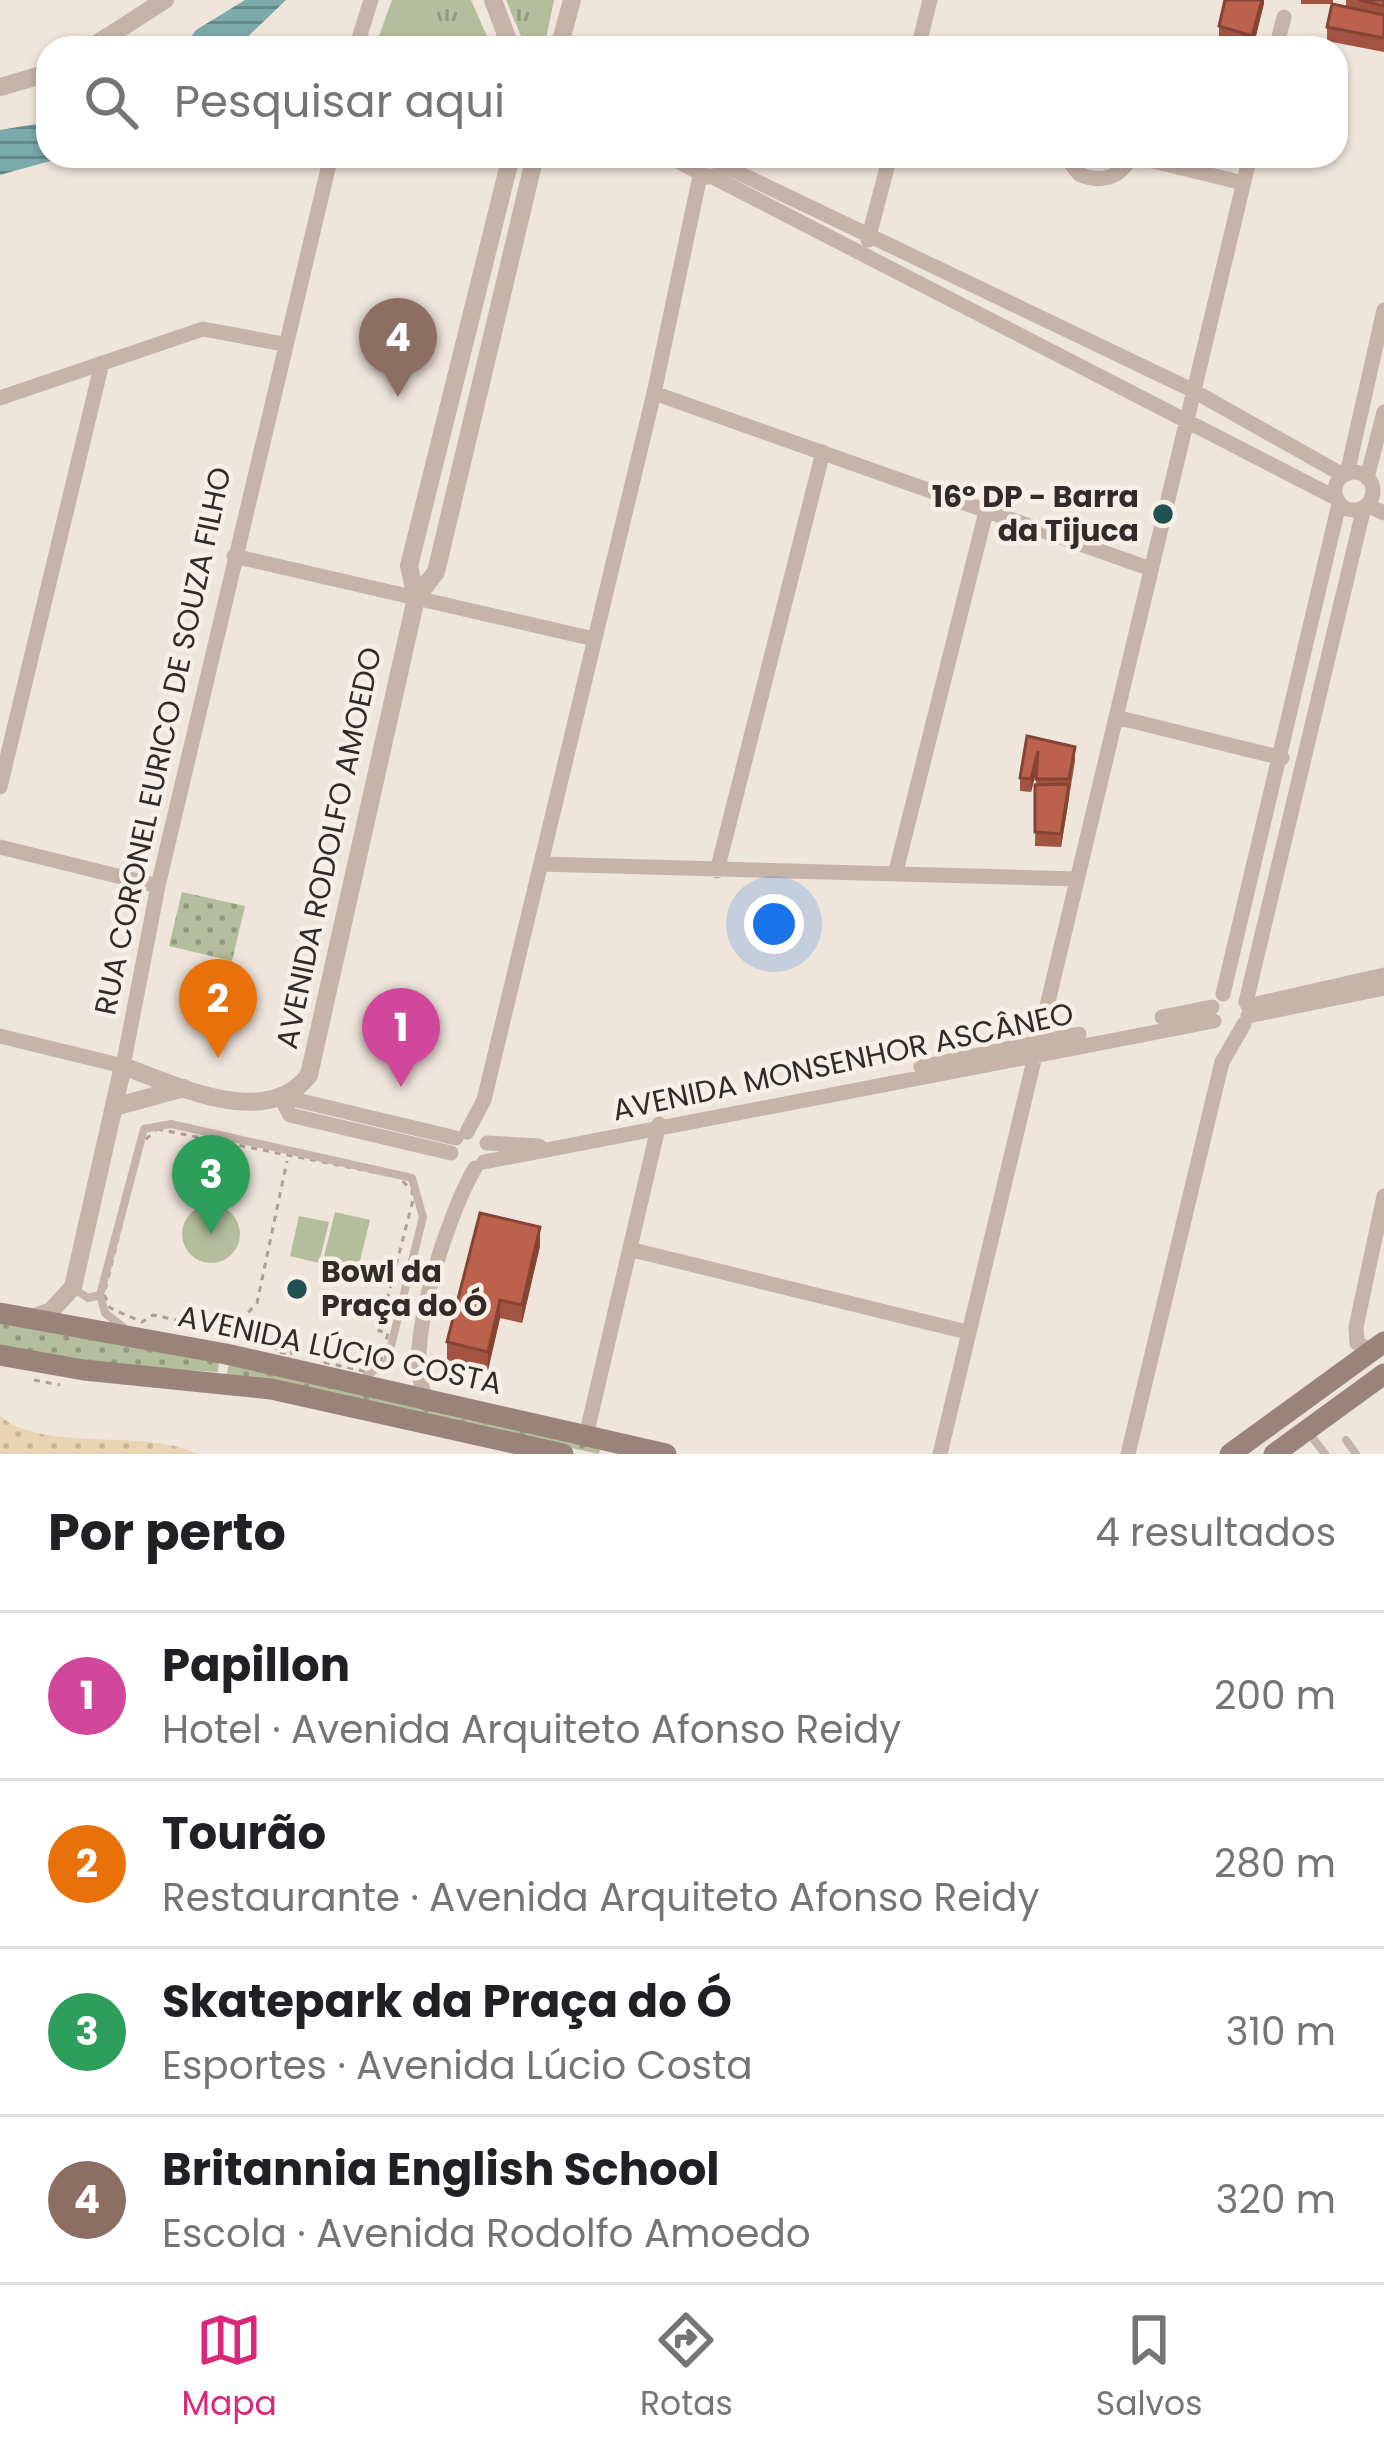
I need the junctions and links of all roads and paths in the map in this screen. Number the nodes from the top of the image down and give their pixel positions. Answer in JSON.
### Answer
{"nodes":[{"id":1,"x":165,"y":0,"type":"edge"},
{"id":2,"x":370,"y":0,"type":"edge"},
{"id":3,"x":493,"y":0,"type":"edge"},
{"id":4,"x":572,"y":0,"type":"edge"},
{"id":5,"x":930,"y":0,"type":"edge"},
{"id":6,"x":1284,"y":17,"type":"dead end"},
{"id":7,"x":110,"y":36,"type":"edge"},
{"id":8,"x":360,"y":36,"type":"edge"},
{"id":9,"x":506,"y":36,"type":"edge"},
{"id":10,"x":562,"y":36,"type":"edge"},
{"id":11,"x":921,"y":36,"type":"edge"},
{"id":12,"x":1279,"y":36,"type":"edge"},
{"id":13,"x":36,"y":76,"type":"edge"},
{"id":14,"x":0,"y":87,"type":"edge"},
{"id":15,"x":328,"y":168,"type":"edge"},
{"id":16,"x":507,"y":168,"type":"edge"},
{"id":17,"x":532,"y":168,"type":"edge"},
{"id":18,"x":706,"y":168,"type":"edge"},
{"id":19,"x":709,"y":168,"type":"edge"},
{"id":20,"x":711,"y":168,"type":"edge"},
{"id":21,"x":887,"y":168,"type":"edge"},
{"id":22,"x":1074,"y":168,"type":"edge"},
{"id":23,"x":1123,"y":168,"type":"edge"},
{"id":24,"x":1182,"y":168,"type":"edge"},
{"id":25,"x":1247,"y":168,"type":"edge"},
{"id":26,"x":1244,"y":183,"type":"junction"},
{"id":27,"x":870,"y":234,"type":"junction"},
{"id":28,"x":487,"y":240,"type":"junction"},
{"id":29,"x":510,"y":245,"type":"junction"},
{"id":30,"x":864,"y":257,"type":"junction"},
{"id":31,"x":1384,"y":310,"type":"edge"},
{"id":32,"x":283,"y":344,"type":"junction"},
{"id":33,"x":102,"y":363,"type":"junction"},
{"id":34,"x":1192,"y":390,"type":"junction"},
{"id":35,"x":654,"y":393,"type":"junction"},
{"id":36,"x":0,"y":398,"type":"edge"},
{"id":37,"x":1384,"y":412,"type":"edge"},
{"id":38,"x":1185,"y":418,"type":"junction"},
{"id":39,"x":823,"y":452,"type":"junction"},
{"id":40,"x":1345,"y":474,"type":"junction"},
{"id":41,"x":1374,"y":484,"type":"edge"},
{"id":42,"x":1338,"y":501,"type":"junction"},
{"id":43,"x":1366,"y":506,"type":"junction"},
{"id":44,"x":987,"y":508,"type":"junction"},
{"id":45,"x":1384,"y":513,"type":"edge"},
{"id":46,"x":234,"y":556,"type":"junction"},
{"id":47,"x":1148,"y":568,"type":"junction"},
{"id":48,"x":416,"y":598,"type":"junction"},
{"id":49,"x":594,"y":639,"type":"junction"},
{"id":50,"x":1116,"y":718,"type":"junction"},
{"id":51,"x":1282,"y":758,"type":"junction"},
{"id":52,"x":0,"y":787,"type":"edge"},
{"id":53,"x":0,"y":847,"type":"edge"},
{"id":54,"x":542,"y":864,"type":"junction"},
{"id":55,"x":717,"y":871,"type":"junction"},
{"id":56,"x":896,"y":871,"type":"junction"},
{"id":57,"x":1076,"y":879,"type":"junction"},
{"id":58,"x":158,"y":886,"type":"junction"},
{"id":59,"x":1384,"y":975,"type":"edge"},
{"id":60,"x":1384,"y":988,"type":"edge"},
{"id":61,"x":1217,"y":1012,"type":"junction"},
{"id":62,"x":1246,"y":1012,"type":"junction"},
{"id":63,"x":0,"y":1036,"type":"edge"},
{"id":64,"x":1034,"y":1048,"type":"junction"},
{"id":65,"x":1222,"y":1062,"type":"junction"},
{"id":66,"x":123,"y":1066,"type":"junction"},
{"id":67,"x":184,"y":1088,"type":"junction"},
{"id":68,"x":280,"y":1096,"type":"junction"},
{"id":69,"x":484,"y":1100,"type":"junction"},
{"id":70,"x":114,"y":1107,"type":"junction"},
{"id":71,"x":658,"y":1126,"type":"junction"},
{"id":72,"x":458,"y":1141,"type":"junction"},
{"id":73,"x":486,"y":1142,"type":"junction"},
{"id":74,"x":289,"y":1155,"type":"junction"},
{"id":75,"x":479,"y":1165,"type":"junction"},
{"id":76,"x":1384,"y":1196,"type":"edge"},
{"id":77,"x":633,"y":1250,"type":"junction"},
{"id":78,"x":406,"y":1283,"type":"junction"},
{"id":79,"x":73,"y":1287,"type":"junction"},
{"id":80,"x":432,"y":1289,"type":"junction"},
{"id":81,"x":100,"y":1295,"type":"junction"},
{"id":82,"x":0,"y":1313,"type":"edge"},
{"id":83,"x":30,"y":1319,"type":"junction"},
{"id":84,"x":230,"y":1331,"type":"junction"},
{"id":85,"x":967,"y":1332,"type":"junction"},
{"id":86,"x":134,"y":1336,"type":"junction"},
{"id":87,"x":1378,"y":1346,"type":"edge"},
{"id":88,"x":0,"y":1355,"type":"edge"},
{"id":89,"x":1384,"y":1374,"type":"edge"},
{"id":90,"x":18,"y":1377,"type":"dead end"},
{"id":91,"x":348,"y":1382,"type":"junction"},
{"id":92,"x":71,"y":1386,"type":"dead end"},
{"id":93,"x":428,"y":1400,"type":"junction"},
{"id":94,"x":1307,"y":1431,"type":"junction"},
{"id":95,"x":586,"y":1436,"type":"junction"},
{"id":96,"x":1132,"y":1449,"type":"edge"},
{"id":97,"x":563,"y":1454,"type":"edge"},
{"id":98,"x":666,"y":1454,"type":"edge"},
{"id":99,"x":940,"y":1454,"type":"edge"},
{"id":100,"x":1230,"y":1454,"type":"edge"},
{"id":101,"x":1274,"y":1454,"type":"edge"},
{"id":102,"x":1325,"y":1454,"type":"edge"}],
"edges":[{"from":1,"to":7,"type":"street"},
{"from":2,"to":8,"type":"street"},
{"from":3,"to":9,"type":"street"},
{"from":4,"to":10,"type":"street"},
{"from":5,"to":11,"type":"street"},
{"from":6,"to":12,"type":"street"},
{"from":13,"to":14,"type":"street"},
{"from":15,"to":32,"type":"street","name":"RUA CORONEL EURICO DE SOUZA FILHO"},
{"from":16,"to":28,"type":"street","name":"AVENIDA RODOLFO AMOEDO"},
{"from":17,"to":29,"type":"street","name":"AVENIDA RODOLFO AMOEDO"},
{"from":18,"to":35,"type":"street"},
{"from":19,"to":30,"type":"street"},
{"from":20,"to":27,"type":"street"},
{"from":21,"to":27,"type":"street"},
{"from":22,"to":23,"type":"street"},
{"from":24,"to":26,"type":"street"},
{"from":25,"to":26,"type":"street"},
{"from":26,"to":34,"type":"street"},
{"from":27,"to":30,"type":"street"},
{"from":27,"to":34,"type":"street"},
{"from":28,"to":29,"type":"street"},
{"from":28,"to":48,"type":"street","name":"AVENIDA RODOLFO AMOEDO"},
{"from":29,"to":48,"type":"street","name":"AVENIDA RODOLFO AMOEDO"},
{"from":30,"to":38,"type":"street"},
{"from":31,"to":40,"type":"street"},
{"from":32,"to":33,"type":"street"},
{"from":32,"to":46,"type":"street","name":"RUA CORONEL EURICO DE SOUZA FILHO"},
{"from":33,"to":36,"type":"street"},
{"from":33,"to":52,"type":"street"},
{"from":34,"to":38,"type":"street"},
{"from":34,"to":40,"type":"street"},
{"from":35,"to":39,"type":"street"},
{"from":35,"to":49,"type":"street"},
{"from":37,"to":41,"type":"street"},
{"from":38,"to":42,"type":"street"},
{"from":38,"to":47,"type":"street"},
{"from":39,"to":44,"type":"street"},
{"from":39,"to":55,"type":"street"},
{"from":40,"to":41,"type":"street"},
{"from":40,"to":42,"type":"street"},
{"from":41,"to":43,"type":"street"},
{"from":42,"to":43,"type":"street"},
{"from":42,"to":51,"type":"street"},
{"from":43,"to":45,"type":"street"},
{"from":43,"to":62,"type":"street"},
{"from":44,"to":47,"type":"street"},
{"from":44,"to":56,"type":"street"},
{"from":46,"to":48,"type":"street"},
{"from":46,"to":58,"type":"street","name":"RUA CORONEL EURICO DE SOUZA FILHO"},
{"from":47,"to":50,"type":"street"},
{"from":48,"to":49,"type":"street"},
{"from":48,"to":68,"type":"street","name":"AVENIDA RODOLFO AMOEDO"},
{"from":49,"to":54,"type":"street"},
{"from":50,"to":51,"type":"street"},
{"from":50,"to":57,"type":"street"},
{"from":51,"to":61,"type":"street"},
{"from":53,"to":58,"type":"street"},
{"from":54,"to":55,"type":"street"},
{"from":54,"to":69,"type":"street"},
{"from":55,"to":56,"type":"street"},
{"from":56,"to":57,"type":"street"},
{"from":57,"to":64,"type":"street"},
{"from":58,"to":66,"type":"street","name":"RUA CORONEL EURICO DE SOUZA FILHO"},
{"from":59,"to":62,"type":"street"},
{"from":60,"to":62,"type":"street"},
{"from":61,"to":62,"type":"street","name":"AVENIDA MONSENHOR ASCÂNEO"},
{"from":61,"to":62,"type":"street"},
{"from":61,"to":64,"type":"street","name":"AVENIDA MONSENHOR ASCÂNEO"},
{"from":61,"to":65,"type":"street"},
{"from":62,"to":65,"type":"street"},
{"from":63,"to":66,"type":"street"},
{"from":64,"to":71,"type":"street","name":"AVENIDA MONSENHOR ASCÂNEO"},
{"from":64,"to":85,"type":"street"},
{"from":65,"to":96,"type":"street"},
{"from":66,"to":67,"type":"street"},
{"from":66,"to":70,"type":"street","name":"RUA CORONEL EURICO DE SOUZA FILHO"},
{"from":67,"to":68,"type":"street"},
{"from":67,"to":70,"type":"street"},
{"from":68,"to":72,"type":"street"},
{"from":69,"to":72,"type":"street"},
{"from":69,"to":73,"type":"street"},
{"from":70,"to":79,"type":"street","name":"RUA CORONEL EURICO DE SOUZA FILHO"},
{"from":71,"to":73,"type":"street","name":"AVENIDA MONSENHOR ASCÂNEO"},
{"from":71,"to":75,"type":"street","name":"AVENIDA MONSENHOR ASCÂNEO"},
{"from":71,"to":77,"type":"street"},
{"from":72,"to":73,"type":"street"},
{"from":72,"to":75,"type":"street"},
{"from":73,"to":75,"type":"street"},
{"from":74,"to":84,"type":"path"},
{"from":74,"to":84,"type":"path"},
{"from":74,"to":84,"type":"path"},
{"from":75,"to":80,"type":"street"},
{"from":76,"to":87,"type":"street"},
{"from":77,"to":85,"type":"street"},
{"from":77,"to":95,"type":"street"},
{"from":78,"to":80,"type":"lane"},
{"from":78,"to":81,"type":"lane"},
{"from":78,"to":91,"type":"lane"},
{"from":79,"to":81,"type":"lane"},
{"from":79,"to":83,"type":"street"},
{"from":80,"to":93,"type":"street"},
{"from":81,"to":86,"type":"lane"},
{"from":82,"to":83,"type":"main road","name":"AVENIDA LÚCIO COSTA"},
{"from":83,"to":86,"type":"main road","name":"AVENIDA LÚCIO COSTA"},
{"from":85,"to":99,"type":"street"},
{"from":86,"to":91,"type":"main road","name":"AVENIDA LÚCIO COSTA"},
{"from":87,"to":100,"type":"main road"},
{"from":88,"to":97,"type":"main road","name":"AVENIDA LÚCIO COSTA"},
{"from":89,"to":94,"type":"main road"},
{"from":90,"to":92,"type":"path"},
{"from":91,"to":93,"type":"main road","name":"AVENIDA LÚCIO COSTA"},
{"from":93,"to":95,"type":"main road","name":"AVENIDA LÚCIO COSTA"},
{"from":94,"to":101,"type":"main road"},
{"from":94,"to":102,"type":"lane"},
{"from":95,"to":98,"type":"main road","name":"AVENIDA LÚCIO COSTA"}]}
